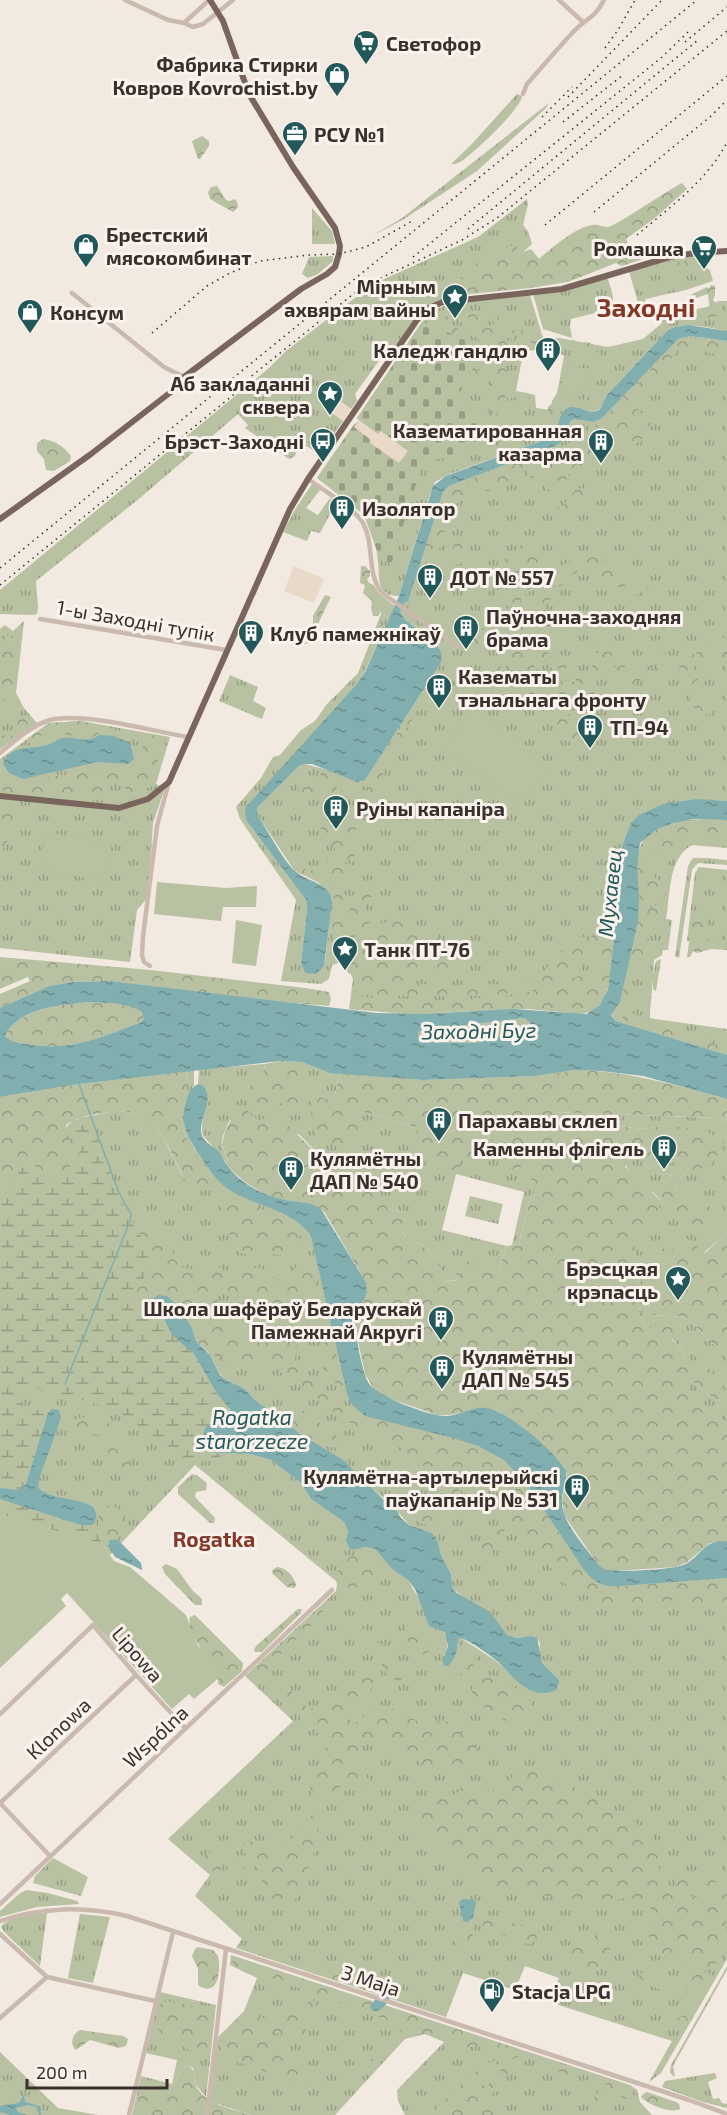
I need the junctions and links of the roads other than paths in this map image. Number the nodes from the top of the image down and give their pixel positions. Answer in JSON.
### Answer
{"nodes":[{"id":1,"x":125,"y":0,"type":"edge"},
{"id":2,"x":210,"y":0,"type":"edge"},
{"id":3,"x":233,"y":0,"type":"edge"},
{"id":4,"x":559,"y":0,"type":"edge"},
{"id":5,"x":604,"y":0,"type":"edge"},
{"id":6,"x":218,"y":13,"type":"junction"},
{"id":7,"x":583,"y":22,"type":"junction"},
{"id":8,"x":184,"y":23,"type":"junction"},
{"id":9,"x":523,"y":94,"type":"dead end"},
{"id":10,"x":727,"y":251,"type":"edge"},
{"id":11,"x":72,"y":293,"type":"dead end"},
{"id":12,"x":184,"y":377,"type":"junction"},
{"id":13,"x":308,"y":479,"type":"junction"},
{"id":14,"x":0,"y":519,"type":"edge"},
{"id":15,"x":40,"y":619,"type":"dead end"},
{"id":16,"x":457,"y":646,"type":"dead end"},
{"id":17,"x":226,"y":650,"type":"junction"},
{"id":18,"x":188,"y":737,"type":"junction"},
{"id":19,"x":0,"y":753,"type":"edge"},
{"id":20,"x":170,"y":778,"type":"junction"},
{"id":21,"x":0,"y":796,"type":"edge"},
{"id":22,"x":150,"y":966,"type":"dead end"},
{"id":23,"x":332,"y":1590,"type":"dead end"},
{"id":24,"x":136,"y":1675,"type":"junction"},
{"id":25,"x":0,"y":1714,"type":"edge"},
{"id":26,"x":185,"y":1728,"type":"junction"},
{"id":27,"x":0,"y":1803,"type":"edge"},
{"id":28,"x":50,"y":1856,"type":"junction"},
{"id":29,"x":0,"y":1904,"type":"edge"},
{"id":30,"x":0,"y":1921,"type":"edge"},
{"id":31,"x":173,"y":1932,"type":"junction"},
{"id":32,"x":0,"y":1934,"type":"edge"},
{"id":33,"x":226,"y":1949,"type":"junction"},
{"id":34,"x":47,"y":1977,"type":"junction"},
{"id":35,"x":156,"y":2001,"type":"junction"},
{"id":36,"x":0,"y":2018,"type":"edge"},
{"id":37,"x":727,"y":2114,"type":"edge"},
{"id":38,"x":129,"y":2115,"type":"edge"},
{"id":39,"x":207,"y":2115,"type":"edge"}],
"edges":[{"from":1,"to":8,"type":"street"},
{"from":2,"to":6,"type":"main road"},
{"from":2,"to":8,"type":"street"},
{"from":3,"to":6,"type":"street"},
{"from":4,"to":7,"type":"street"},
{"from":5,"to":7,"type":"street"},
{"from":6,"to":8,"type":"street"},
{"from":6,"to":12,"type":"main road"},
{"from":7,"to":9,"type":"street"},
{"from":10,"to":13,"type":"main road"},
{"from":11,"to":12,"type":"street"},
{"from":12,"to":14,"type":"main road"},
{"from":13,"to":16,"type":"street"},
{"from":13,"to":17,"type":"main road"},
{"from":15,"to":17,"type":"street","name":"1-ы Заходні тупік"},
{"from":17,"to":18,"type":"main road"},
{"from":18,"to":19,"type":"street"},
{"from":18,"to":20,"type":"main road"},
{"from":20,"to":21,"type":"main road"},
{"from":20,"to":22,"type":"street"},
{"from":23,"to":26,"type":"street","name":"Wspólna"},
{"from":24,"to":25,"type":"street","name":"Lipowa"},
{"from":24,"to":26,"type":"street","name":"Lipowa"},
{"from":24,"to":27,"type":"street","name":"Klonowa"},
{"from":26,"to":28,"type":"street","name":"Wspólna"},
{"from":27,"to":28,"type":"street"},
{"from":28,"to":29,"type":"street","name":"Wspólna"},
{"from":30,"to":31,"type":"street","name":"3 Maja"},
{"from":31,"to":33,"type":"street","name":"3 Maja"},
{"from":31,"to":35,"type":"street"},
{"from":32,"to":34,"type":"street"},
{"from":33,"to":37,"type":"street","name":"3 Maja"},
{"from":33,"to":39,"type":"street"},
{"from":34,"to":35,"type":"street"},
{"from":34,"to":36,"type":"street"},
{"from":35,"to":38,"type":"street"}]}
